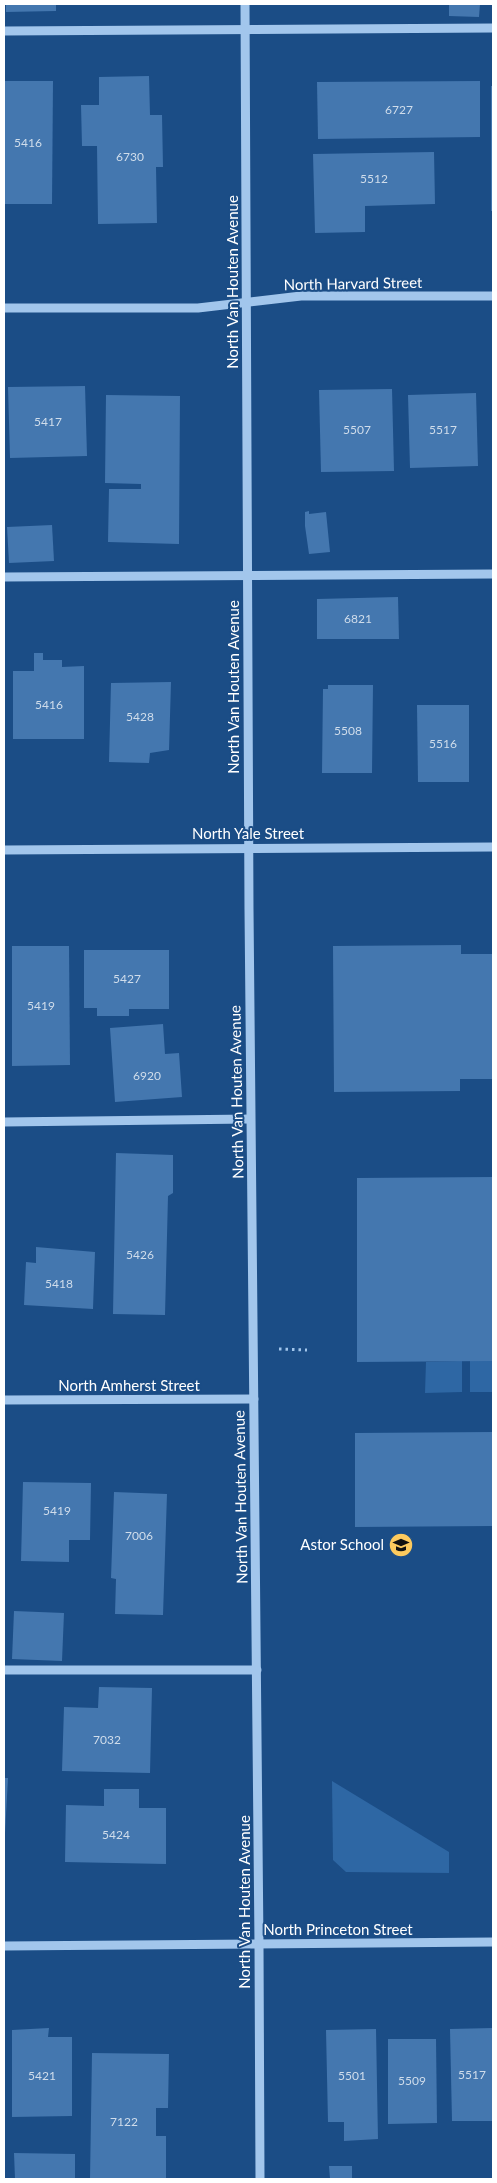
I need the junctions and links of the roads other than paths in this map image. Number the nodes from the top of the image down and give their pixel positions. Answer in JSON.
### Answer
{"nodes":[{"id":1,"x":245,"y":4,"type":"edge"},
{"id":2,"x":493,"y":28,"type":"edge"},
{"id":3,"x":245,"y":29,"type":"junction"},
{"id":4,"x":4,"y":31,"type":"edge"},
{"id":5,"x":493,"y":296,"type":"edge"},
{"id":6,"x":247,"y":302,"type":"junction"},
{"id":7,"x":4,"y":308,"type":"edge"},
{"id":8,"x":493,"y":574,"type":"edge"},
{"id":9,"x":248,"y":575,"type":"junction"},
{"id":10,"x":4,"y":577,"type":"edge"},
{"id":11,"x":493,"y":847,"type":"edge"},
{"id":12,"x":248,"y":848,"type":"junction"},
{"id":13,"x":4,"y":850,"type":"edge"},
{"id":14,"x":250,"y":1119,"type":"junction"},
{"id":15,"x":4,"y":1122,"type":"edge"},
{"id":16,"x":254,"y":1399,"type":"junction"},
{"id":17,"x":4,"y":1400,"type":"edge"},
{"id":18,"x":4,"y":1670,"type":"edge"},
{"id":19,"x":257,"y":1670,"type":"junction"},
{"id":20,"x":493,"y":1942,"type":"edge"},
{"id":21,"x":259,"y":1944,"type":"junction"},
{"id":22,"x":4,"y":1946,"type":"edge"},
{"id":23,"x":260,"y":2179,"type":"edge"}],
"edges":[{"from":1,"to":3,"type":"street","name":"North Van Houten Avenue"},
{"from":2,"to":3,"type":"street"},
{"from":3,"to":4,"type":"street"},
{"from":3,"to":6,"type":"street","name":"North Van Houten Avenue"},
{"from":5,"to":6,"type":"street","name":"North Harvard Street"},
{"from":6,"to":7,"type":"street","name":"North Harvard Street"},
{"from":6,"to":9,"type":"street","name":"North Van Houten Avenue"},
{"from":8,"to":9,"type":"street"},
{"from":9,"to":10,"type":"street"},
{"from":9,"to":12,"type":"street","name":"North Van Houten Avenue"},
{"from":11,"to":12,"type":"street","name":"North Yale Street"},
{"from":12,"to":13,"type":"street","name":"North Yale Street"},
{"from":12,"to":14,"type":"street","name":"North Van Houten Avenue"},
{"from":14,"to":15,"type":"street"},
{"from":14,"to":16,"type":"street","name":"North Van Houten Avenue"},
{"from":16,"to":17,"type":"street","name":"North Amherst Street"},
{"from":16,"to":19,"type":"street","name":"North Van Houten Avenue"},
{"from":18,"to":19,"type":"street"},
{"from":19,"to":21,"type":"street","name":"North Van Houten Avenue"},
{"from":20,"to":21,"type":"street","name":"North Princeton Street"},
{"from":21,"to":22,"type":"street","name":"North Princeton Street"},
{"from":21,"to":23,"type":"street","name":"North Van Houten Avenue"}]}
